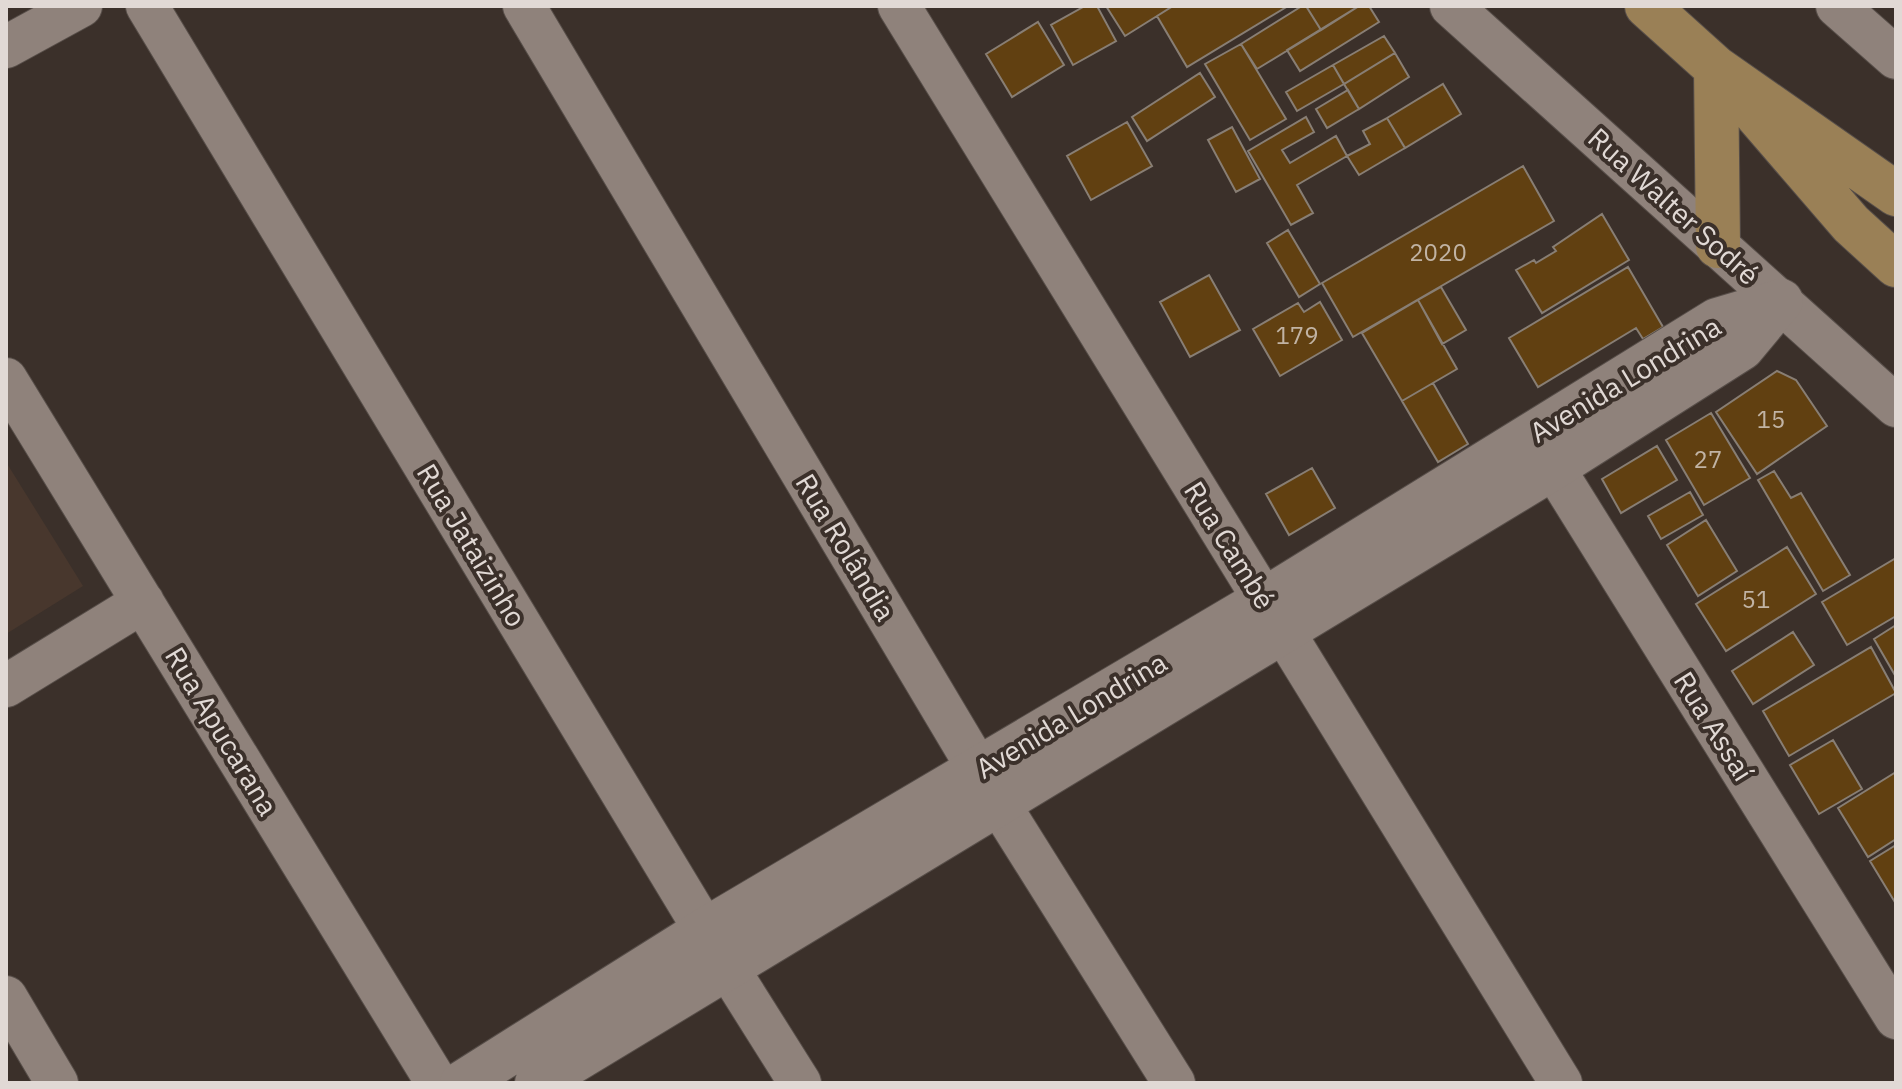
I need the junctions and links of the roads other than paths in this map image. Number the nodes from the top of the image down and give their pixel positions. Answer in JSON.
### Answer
{"nodes":[{"id":1,"x":81,"y":6,"type":"edge"},
{"id":2,"x":147,"y":6,"type":"edge"},
{"id":3,"x":524,"y":6,"type":"edge"},
{"id":4,"x":899,"y":6,"type":"edge"},
{"id":5,"x":1451,"y":6,"type":"edge"},
{"id":6,"x":1647,"y":6,"type":"edge"},
{"id":7,"x":1837,"y":6,"type":"edge"},
{"id":8,"x":6,"y":47,"type":"edge"},
{"id":9,"x":1896,"y":58,"type":"edge"},
{"id":10,"x":1716,"y":68,"type":"junction"},
{"id":11,"x":1896,"y":194,"type":"edge"},
{"id":12,"x":1718,"y":246,"type":"junction"},
{"id":13,"x":1896,"y":265,"type":"edge"},
{"id":14,"x":1781,"y":301,"type":"junction"},
{"id":15,"x":6,"y":379,"type":"edge"},
{"id":16,"x":1896,"y":406,"type":"edge"},
{"id":17,"x":1543,"y":451,"type":"junction"},
{"id":18,"x":143,"y":602,"type":"junction"},
{"id":19,"x":1274,"y":616,"type":"junction"},
{"id":20,"x":6,"y":686,"type":"edge"},
{"id":21,"x":989,"y":787,"type":"junction"},
{"id":22,"x":705,"y":930,"type":"junction"},
{"id":23,"x":727,"y":967,"type":"junction"},
{"id":24,"x":6,"y":997,"type":"edge"},
{"id":25,"x":1896,"y":1018,"type":"edge"},
{"id":26,"x":57,"y":1083,"type":"edge"},
{"id":27,"x":437,"y":1083,"type":"edge"},
{"id":28,"x":462,"y":1083,"type":"edge"},
{"id":29,"x":537,"y":1083,"type":"edge"},
{"id":30,"x":800,"y":1083,"type":"edge"},
{"id":31,"x":1174,"y":1083,"type":"edge"},
{"id":32,"x":1561,"y":1083,"type":"edge"}],
"edges":[{"from":1,"to":8,"type":"street"},
{"from":2,"to":22,"type":"street","name":"Rua Jataizinho"},
{"from":3,"to":21,"type":"street","name":"Rua Rolândia"},
{"from":4,"to":19,"type":"street","name":"Rua Cambé"},
{"from":5,"to":12,"type":"street","name":"Rua Walter Sodré"},
{"from":6,"to":10,"type":"main road"},
{"from":7,"to":9,"type":"street"},
{"from":10,"to":11,"type":"main road"},
{"from":10,"to":12,"type":"main road"},
{"from":10,"to":13,"type":"main road"},
{"from":12,"to":14,"type":"street","name":"Rua Walter Sodré"},
{"from":14,"to":16,"type":"street","name":"Rua Walter Sodré"},
{"from":14,"to":17,"type":"street","name":"Avenida Londrina"},
{"from":15,"to":18,"type":"street","name":"Rua Apucarana"},
{"from":17,"to":19,"type":"street","name":"Avenida Londrina"},
{"from":17,"to":25,"type":"street","name":"Rua Assaí"},
{"from":18,"to":20,"type":"street"},
{"from":18,"to":27,"type":"street","name":"Rua Apucarana"},
{"from":19,"to":21,"type":"street","name":"Avenida Londrina"},
{"from":19,"to":32,"type":"street","name":"Rua Cambé"},
{"from":21,"to":22,"type":"street","name":"Avenida Londrina"},
{"from":21,"to":23,"type":"street","name":"Avenida Londrina"},
{"from":21,"to":31,"type":"street","name":"Rua Rolândia"},
{"from":22,"to":23,"type":"street","name":"Rua Jataizinho"},
{"from":22,"to":28,"type":"street","name":"Avenida Londrina"},
{"from":23,"to":29,"type":"street","name":"Avenida Londrina"},
{"from":23,"to":30,"type":"street","name":"Rua Jataizinho"},
{"from":24,"to":26,"type":"street"}]}
